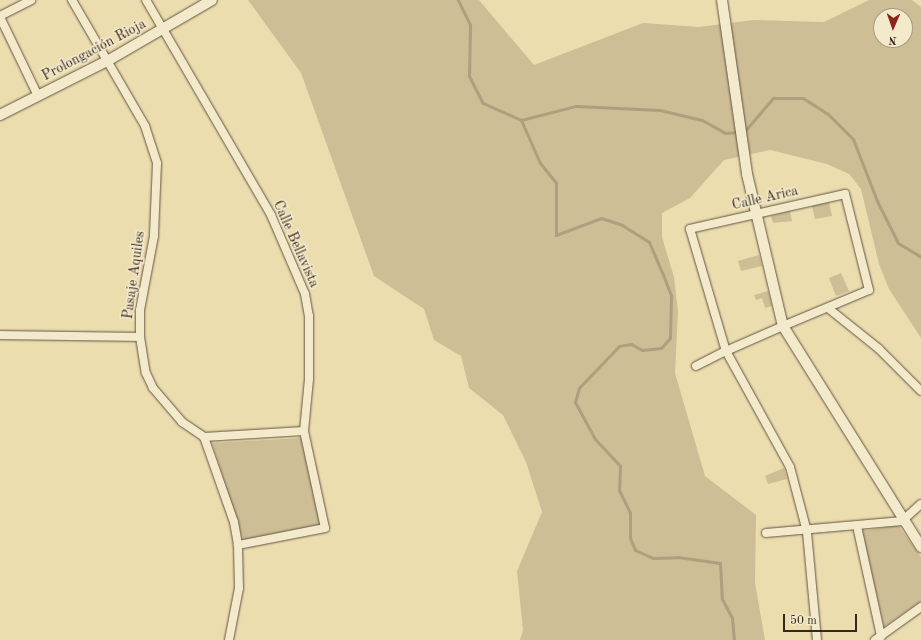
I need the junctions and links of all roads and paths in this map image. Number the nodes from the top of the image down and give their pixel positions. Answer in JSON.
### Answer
{"nodes":[{"id":1,"x":30,"y":0,"type":"edge"},
{"id":2,"x":72,"y":0,"type":"edge"},
{"id":3,"x":146,"y":0,"type":"edge"},
{"id":4,"x":212,"y":0,"type":"edge"},
{"id":5,"x":722,"y":0,"type":"edge"},
{"id":6,"x":0,"y":17,"type":"edge"},
{"id":7,"x":162,"y":29,"type":"junction"},
{"id":8,"x":109,"y":60,"type":"junction"},
{"id":9,"x":38,"y":96,"type":"junction"},
{"id":10,"x":0,"y":115,"type":"edge"},
{"id":11,"x":756,"y":213,"type":"junction"},
{"id":12,"x":828,"y":308,"type":"junction"},
{"id":13,"x":783,"y":326,"type":"junction"},
{"id":14,"x":0,"y":335,"type":"edge"},
{"id":15,"x":140,"y":338,"type":"junction"},
{"id":16,"x":726,"y":351,"type":"junction"},
{"id":17,"x":696,"y":366,"type":"dead end"},
{"id":18,"x":921,"y":391,"type":"edge"},
{"id":19,"x":304,"y":432,"type":"junction"},
{"id":20,"x":204,"y":437,"type":"junction"},
{"id":21,"x":921,"y":504,"type":"edge"},
{"id":22,"x":902,"y":521,"type":"junction"},
{"id":23,"x":857,"y":526,"type":"junction"},
{"id":24,"x":807,"y":532,"type":"junction"},
{"id":25,"x":766,"y":533,"type":"dead end"},
{"id":26,"x":238,"y":545,"type":"junction"},
{"id":27,"x":921,"y":547,"type":"edge"},
{"id":28,"x":921,"y":607,"type":"edge"},
{"id":29,"x":878,"y":638,"type":"edge"},
{"id":30,"x":229,"y":640,"type":"edge"},
{"id":31,"x":817,"y":640,"type":"edge"}],
"edges":[{"from":1,"to":6,"type":"street"},
{"from":2,"to":8,"type":"street","name":"Pasaje Aquiles"},
{"from":3,"to":7,"type":"street","name":"Calle Bellavista"},
{"from":4,"to":7,"type":"street","name":"Prolongación Rioja"},
{"from":5,"to":11,"type":"street"},
{"from":6,"to":9,"type":"street"},
{"from":7,"to":8,"type":"street","name":"Prolongación Rioja"},
{"from":7,"to":19,"type":"street","name":"Calle Bellavista"},
{"from":8,"to":9,"type":"street","name":"Prolongación Rioja"},
{"from":8,"to":15,"type":"street","name":"Pasaje Aquiles"},
{"from":9,"to":10,"type":"street","name":"Prolongación Rioja"},
{"from":11,"to":12,"type":"street","name":"Calle Arica"},
{"from":11,"to":13,"type":"street"},
{"from":11,"to":16,"type":"street","name":"Calle Arica"},
{"from":12,"to":13,"type":"street"},
{"from":12,"to":18,"type":"street"},
{"from":13,"to":16,"type":"street"},
{"from":13,"to":22,"type":"street"},
{"from":14,"to":15,"type":"street"},
{"from":15,"to":20,"type":"street","name":"Pasaje Aquiles"},
{"from":16,"to":17,"type":"street"},
{"from":16,"to":24,"type":"street"},
{"from":19,"to":20,"type":"street"},
{"from":19,"to":26,"type":"street","name":"Calle Bellavista"},
{"from":20,"to":26,"type":"street"},
{"from":21,"to":22,"type":"street"},
{"from":22,"to":23,"type":"street"},
{"from":22,"to":27,"type":"street"},
{"from":23,"to":24,"type":"street"},
{"from":23,"to":29,"type":"street"},
{"from":24,"to":25,"type":"street"},
{"from":24,"to":31,"type":"street"},
{"from":26,"to":30,"type":"street"},
{"from":28,"to":29,"type":"street"}]}
